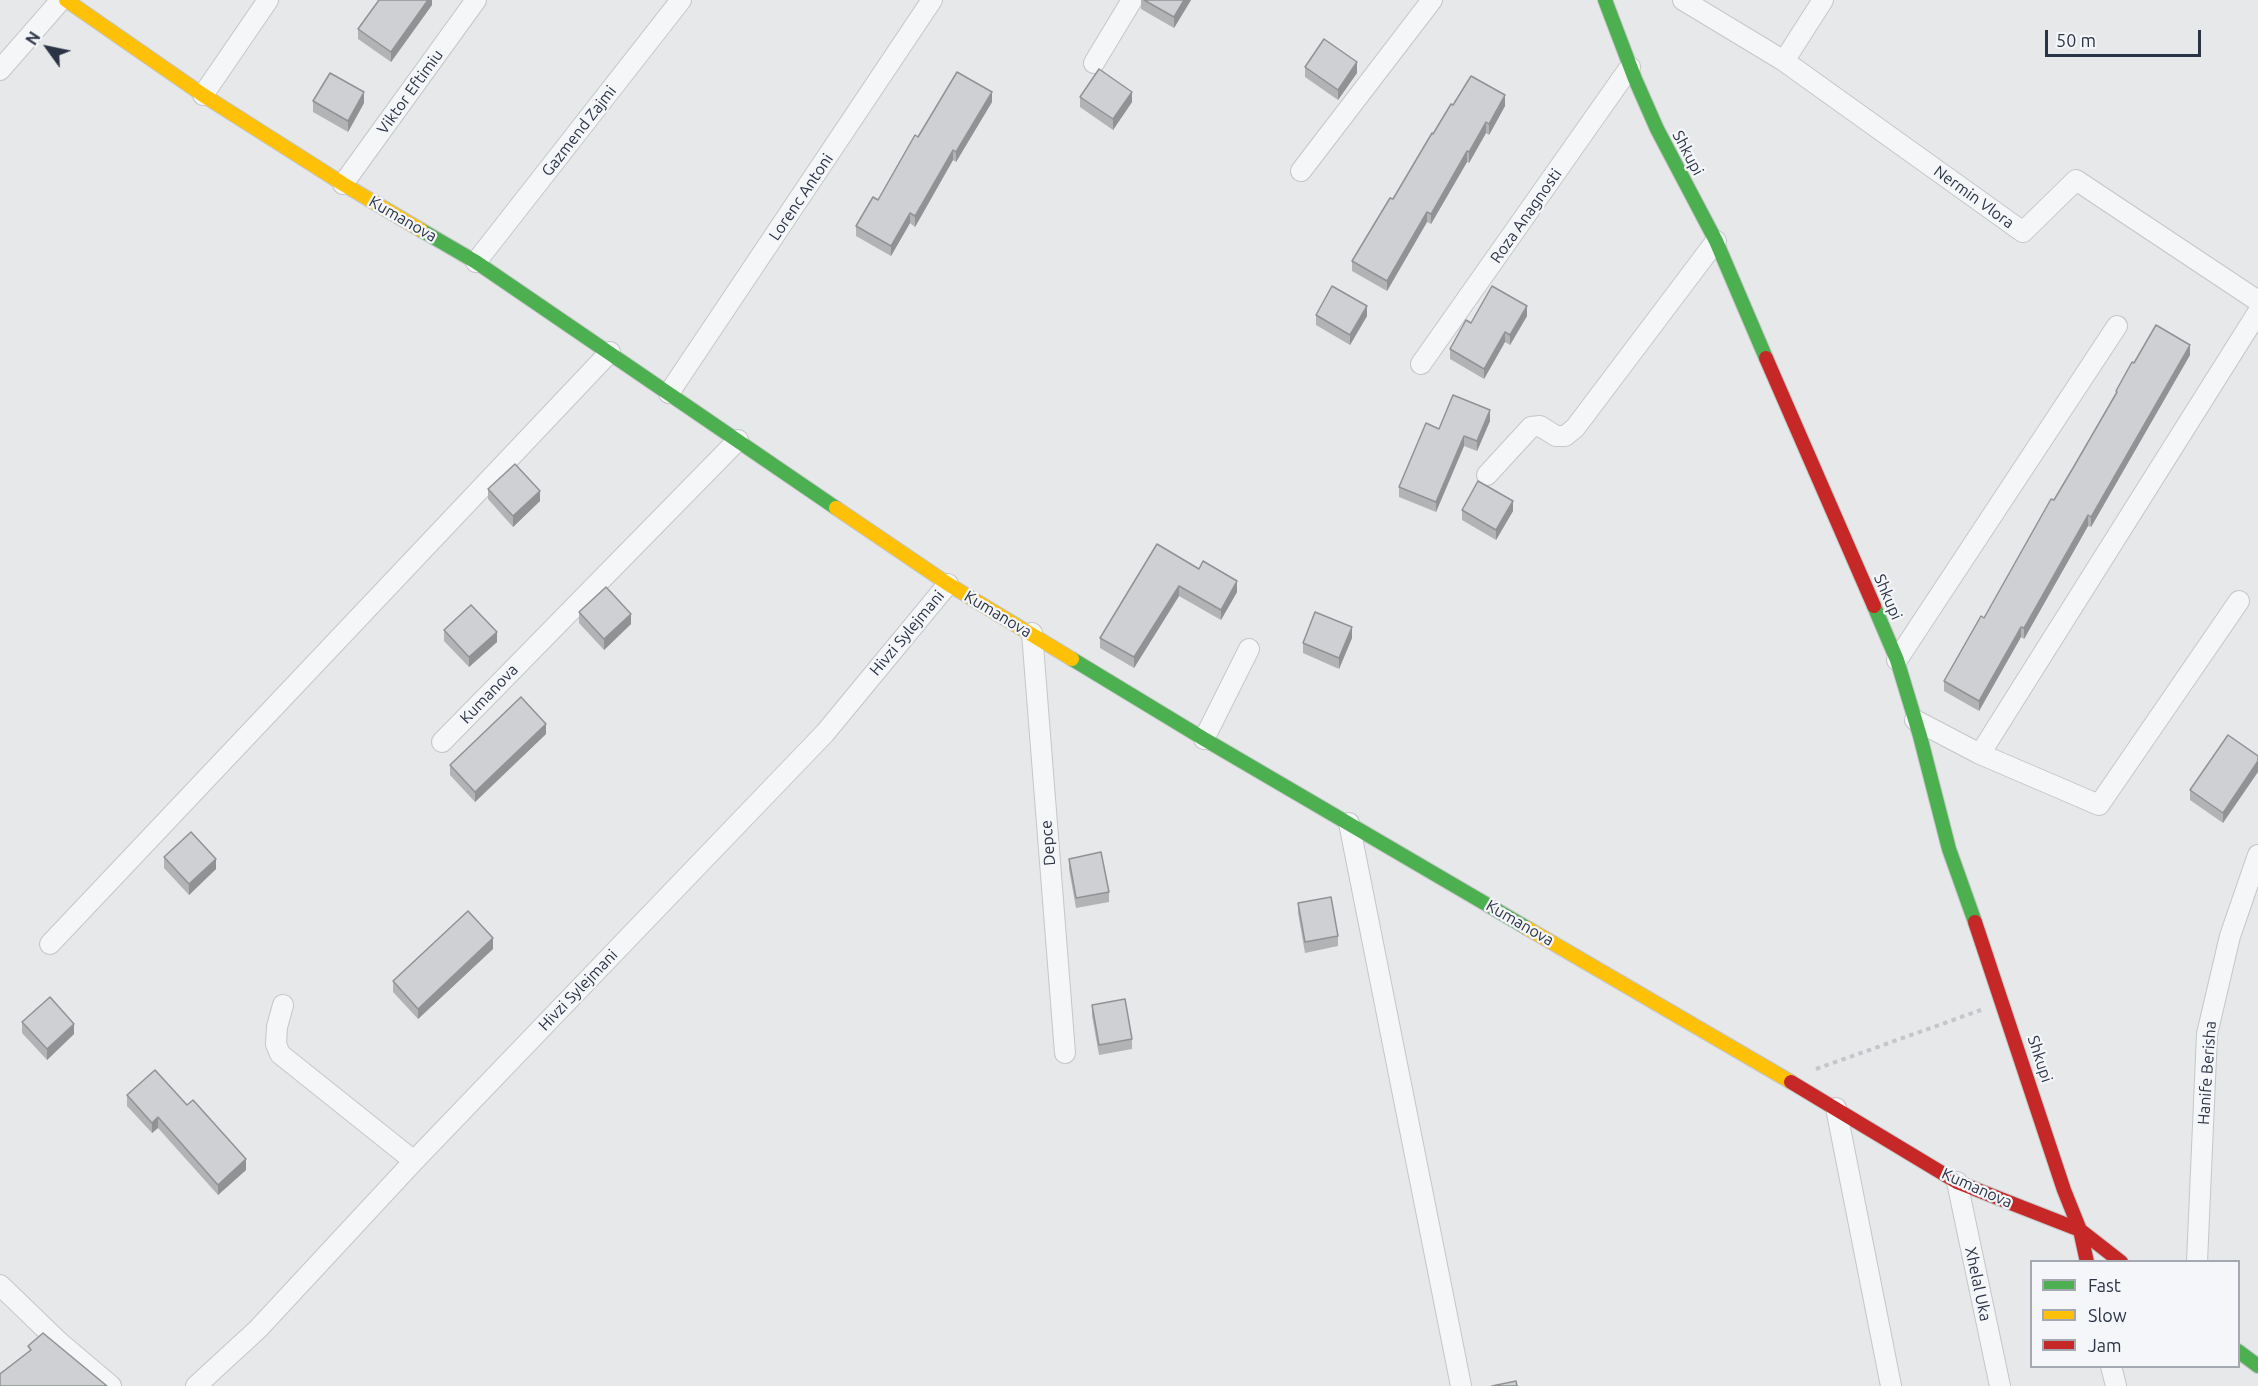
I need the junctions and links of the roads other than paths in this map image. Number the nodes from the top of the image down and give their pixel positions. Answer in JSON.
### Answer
{"nodes":[{"id":1,"x":64,"y":0,"type":"edge"},
{"id":2,"x":268,"y":0,"type":"edge"},
{"id":3,"x":476,"y":0,"type":"edge"},
{"id":4,"x":681,"y":0,"type":"edge"},
{"id":5,"x":932,"y":0,"type":"edge"},
{"id":6,"x":1132,"y":0,"type":"edge"},
{"id":7,"x":1432,"y":0,"type":"edge"},
{"id":8,"x":1605,"y":0,"type":"edge"},
{"id":9,"x":1683,"y":0,"type":"edge"},
{"id":10,"x":1823,"y":0,"type":"edge"},
{"id":11,"x":1784,"y":61,"type":"junction"},
{"id":12,"x":1094,"y":63,"type":"dead end"},
{"id":13,"x":1630,"y":67,"type":"junction"},
{"id":14,"x":0,"y":70,"type":"edge"},
{"id":15,"x":203,"y":95,"type":"junction"},
{"id":16,"x":1301,"y":171,"type":"dead end"},
{"id":17,"x":343,"y":184,"type":"junction"},
{"id":18,"x":1716,"y":241,"type":"junction"},
{"id":19,"x":477,"y":262,"type":"junction"},
{"id":20,"x":2258,"y":301,"type":"edge"},
{"id":21,"x":2258,"y":312,"type":"edge"},
{"id":22,"x":2117,"y":326,"type":"dead end"},
{"id":23,"x":609,"y":352,"type":"junction"},
{"id":24,"x":1421,"y":364,"type":"dead end"},
{"id":25,"x":669,"y":393,"type":"junction"},
{"id":26,"x":738,"y":440,"type":"junction"},
{"id":27,"x":1487,"y":475,"type":"dead end"},
{"id":28,"x":948,"y":584,"type":"junction"},
{"id":29,"x":2239,"y":601,"type":"dead end"},
{"id":30,"x":1032,"y":633,"type":"junction"},
{"id":31,"x":1249,"y":649,"type":"dead end"},
{"id":32,"x":1897,"y":660,"type":"junction"},
{"id":33,"x":1916,"y":720,"type":"junction"},
{"id":34,"x":1204,"y":739,"type":"junction"},
{"id":35,"x":442,"y":742,"type":"dead end"},
{"id":36,"x":1980,"y":754,"type":"junction"},
{"id":37,"x":1349,"y":823,"type":"junction"},
{"id":38,"x":2258,"y":855,"type":"edge"},
{"id":39,"x":50,"y":944,"type":"dead end"},
{"id":40,"x":283,"y":1005,"type":"dead end"},
{"id":41,"x":1065,"y":1053,"type":"dead end"},
{"id":42,"x":1836,"y":1108,"type":"junction"},
{"id":43,"x":414,"y":1161,"type":"junction"},
{"id":44,"x":1957,"y":1182,"type":"junction"},
{"id":45,"x":2080,"y":1230,"type":"junction"},
{"id":46,"x":2087,"y":1260,"type":"edge"},
{"id":47,"x":2118,"y":1260,"type":"edge"},
{"id":48,"x":2197,"y":1260,"type":"edge"},
{"id":49,"x":0,"y":1285,"type":"edge"},
{"id":50,"x":2240,"y":1352,"type":"edge"},
{"id":51,"x":2258,"y":1366,"type":"edge"},
{"id":52,"x":2112,"y":1368,"type":"edge"},
{"id":53,"x":111,"y":1386,"type":"edge"},
{"id":54,"x":196,"y":1386,"type":"edge"},
{"id":55,"x":1461,"y":1386,"type":"edge"},
{"id":56,"x":1892,"y":1386,"type":"edge"},
{"id":57,"x":2000,"y":1386,"type":"edge"},
{"id":58,"x":2116,"y":1386,"type":"edge"}],
"edges":[{"from":1,"to":14,"type":"street"},
{"from":1,"to":15,"type":"main road","name":"Kumanova"},
{"from":2,"to":15,"type":"street"},
{"from":3,"to":17,"type":"street","name":"Viktor Eftimiu"},
{"from":4,"to":19,"type":"street","name":"Gazmend Zajmi"},
{"from":5,"to":25,"type":"street","name":"Lorenc Antoni"},
{"from":6,"to":12,"type":"street"},
{"from":7,"to":16,"type":"street"},
{"from":8,"to":13,"type":"main road","name":"Shkupi"},
{"from":9,"to":11,"type":"street","name":"Nermin Vlora"},
{"from":10,"to":11,"type":"street"},
{"from":11,"to":20,"type":"street","name":"Nermin Vlora"},
{"from":13,"to":18,"type":"main road","name":"Shkupi"},
{"from":13,"to":24,"type":"street","name":"Roza Anagnosti"},
{"from":15,"to":17,"type":"main road","name":"Kumanova"},
{"from":17,"to":19,"type":"main road","name":"Kumanova"},
{"from":18,"to":27,"type":"street"},
{"from":18,"to":32,"type":"main road","name":"Shkupi"},
{"from":19,"to":23,"type":"main road","name":"Kumanova"},
{"from":21,"to":36,"type":"street"},
{"from":22,"to":32,"type":"street"},
{"from":23,"to":25,"type":"main road","name":"Kumanova"},
{"from":23,"to":39,"type":"street"},
{"from":25,"to":26,"type":"main road","name":"Kumanova"},
{"from":26,"to":28,"type":"main road","name":"Kumanova"},
{"from":26,"to":35,"type":"street","name":"Kumanova"},
{"from":28,"to":30,"type":"main road","name":"Kumanova"},
{"from":28,"to":43,"type":"street","name":"Hivzi Sylejmani"},
{"from":29,"to":36,"type":"street"},
{"from":30,"to":34,"type":"main road","name":"Kumanova"},
{"from":30,"to":41,"type":"street","name":"Depce"},
{"from":31,"to":34,"type":"street"},
{"from":32,"to":33,"type":"main road","name":"Shkupi"},
{"from":33,"to":36,"type":"street"},
{"from":33,"to":45,"type":"main road","name":"Shkupi"},
{"from":34,"to":37,"type":"main road","name":"Kumanova"},
{"from":37,"to":42,"type":"main road","name":"Kumanova"},
{"from":37,"to":55,"type":"street"},
{"from":38,"to":48,"type":"street","name":"Hanife Berisha"},
{"from":40,"to":43,"type":"street"},
{"from":42,"to":44,"type":"main road","name":"Kumanova"},
{"from":42,"to":56,"type":"street"},
{"from":43,"to":54,"type":"street","name":"Hivzi Sylejmani"},
{"from":44,"to":45,"type":"main road","name":"Kumanova"},
{"from":44,"to":57,"type":"street","name":"Xhelal Uka"},
{"from":45,"to":46,"type":"main road","name":"Shkupi"},
{"from":45,"to":47,"type":"main road","name":"Kumanova"},
{"from":49,"to":53,"type":"street"},
{"from":50,"to":51,"type":"main road"},
{"from":52,"to":58,"type":"street"}]}
